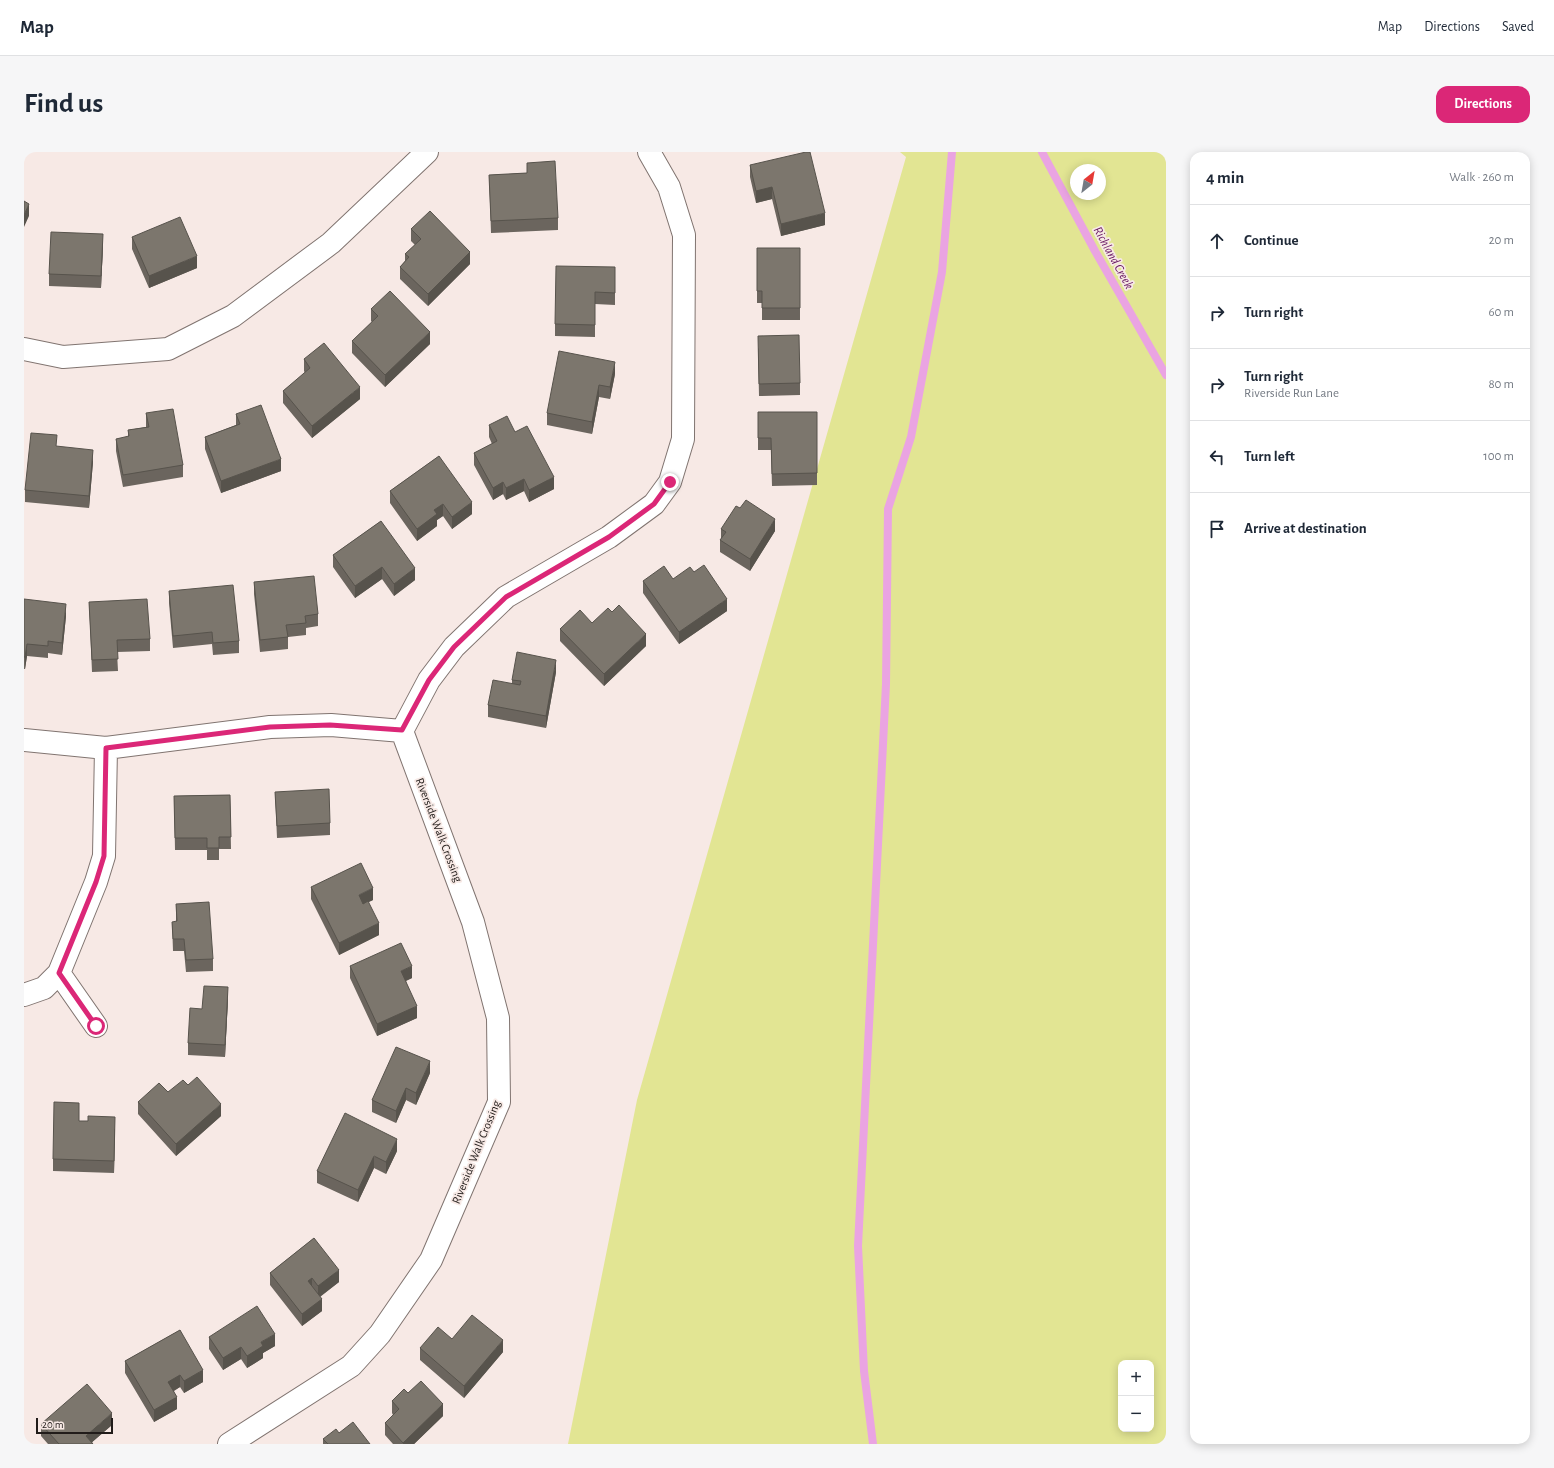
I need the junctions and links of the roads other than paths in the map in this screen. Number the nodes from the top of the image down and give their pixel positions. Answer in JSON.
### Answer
{"nodes":[{"id":1,"x":427,"y":152,"type":"edge"},
{"id":2,"x":649,"y":152,"type":"edge"},
{"id":3,"x":24,"y":349,"type":"edge"},
{"id":4,"x":402,"y":730,"type":"junction"},
{"id":5,"x":24,"y":740,"type":"edge"},
{"id":6,"x":106,"y":748,"type":"junction"},
{"id":7,"x":59,"y":973,"type":"junction"},
{"id":8,"x":24,"y":995,"type":"edge"},
{"id":9,"x":96,"y":1026,"type":"dead end"},
{"id":10,"x":229,"y":1444,"type":"edge"}],
"edges":[{"from":1,"to":3,"type":"street"},
{"from":2,"to":4,"type":"street"},
{"from":4,"to":6,"type":"street"},
{"from":4,"to":10,"type":"street","name":"Riverside Walk Crossing"},
{"from":5,"to":6,"type":"street"},
{"from":6,"to":7,"type":"street"},
{"from":7,"to":8,"type":"street"},
{"from":7,"to":9,"type":"street"}]}
